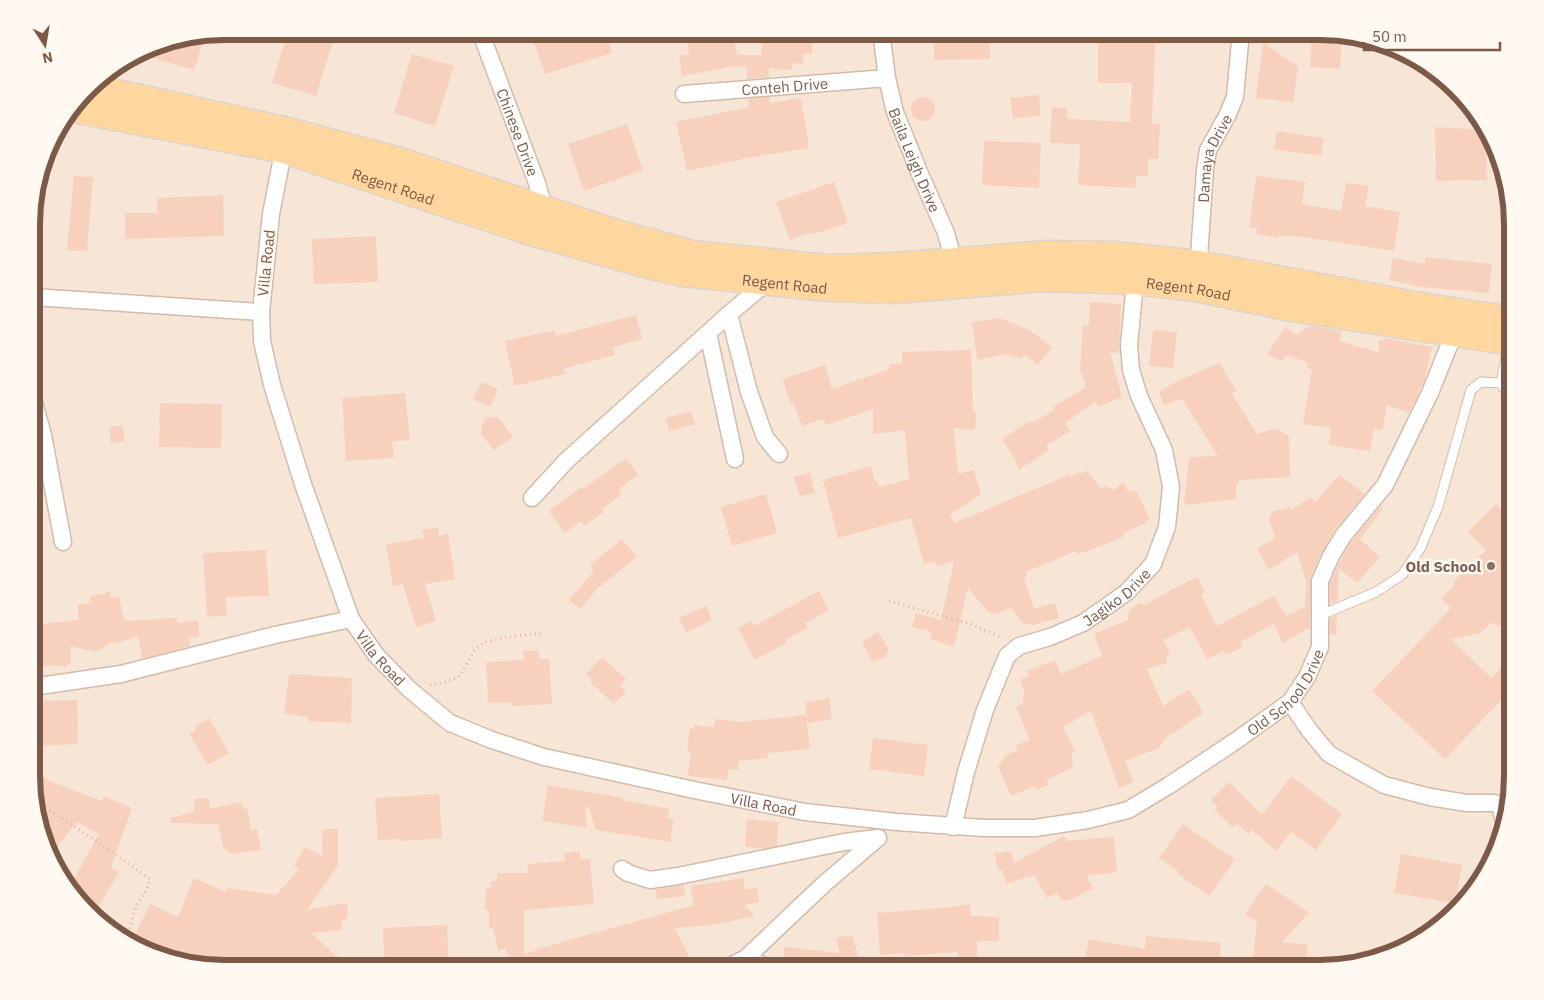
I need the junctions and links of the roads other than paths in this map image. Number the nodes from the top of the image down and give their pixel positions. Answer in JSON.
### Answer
{"nodes":[{"id":1,"x":483,"y":40,"type":"edge"},
{"id":2,"x":882,"y":40,"type":"edge"},
{"id":3,"x":1240,"y":40,"type":"edge"},
{"id":4,"x":887,"y":78,"type":"junction"},
{"id":5,"x":99,"y":89,"type":"edge"},
{"id":6,"x":684,"y":94,"type":"dead end"},
{"id":7,"x":80,"y":110,"type":"edge"},
{"id":8,"x":286,"y":140,"type":"junction"},
{"id":9,"x":544,"y":208,"type":"junction"},
{"id":10,"x":531,"y":232,"type":"junction"},
{"id":11,"x":1136,"y":269,"type":"junction"},
{"id":12,"x":957,"y":273,"type":"junction"},
{"id":13,"x":1198,"y":276,"type":"junction"},
{"id":14,"x":766,"y":283,"type":"junction"},
{"id":15,"x":40,"y":297,"type":"edge"},
{"id":16,"x":261,"y":312,"type":"junction"},
{"id":17,"x":729,"y":314,"type":"junction"},
{"id":18,"x":1459,"y":323,"type":"junction"},
{"id":19,"x":708,"y":333,"type":"junction"},
{"id":20,"x":1504,"y":333,"type":"edge"},
{"id":21,"x":1504,"y":369,"type":"edge"},
{"id":22,"x":1501,"y":383,"type":"junction"},
{"id":23,"x":1504,"y":388,"type":"edge"},
{"id":24,"x":40,"y":424,"type":"edge"},
{"id":25,"x":779,"y":454,"type":"dead end"},
{"id":26,"x":735,"y":459,"type":"dead end"},
{"id":27,"x":532,"y":498,"type":"dead end"},
{"id":28,"x":63,"y":542,"type":"dead end"},
{"id":29,"x":1321,"y":615,"type":"junction"},
{"id":30,"x":351,"y":619,"type":"junction"},
{"id":31,"x":40,"y":686,"type":"edge"},
{"id":32,"x":1290,"y":702,"type":"junction"},
{"id":33,"x":1501,"y":808,"type":"edge"},
{"id":34,"x":897,"y":822,"type":"junction"},
{"id":35,"x":953,"y":827,"type":"junction"},
{"id":36,"x":878,"y":838,"type":"junction"},
{"id":37,"x":622,"y":869,"type":"dead end"},
{"id":38,"x":746,"y":958,"type":"junction"},
{"id":39,"x":742,"y":960,"type":"edge"},
{"id":40,"x":751,"y":960,"type":"edge"}],
"edges":[{"from":1,"to":9,"type":"street","name":"Chinese Drive"},
{"from":2,"to":4,"type":"street","name":"Baila Leigh Drive"},
{"from":3,"to":13,"type":"street","name":"Damaya Drive"},
{"from":4,"to":6,"type":"street","name":"Conteh Drive"},
{"from":4,"to":12,"type":"street","name":"Baila Leigh Drive"},
{"from":5,"to":8,"type":"main road","name":"Regent Road"},
{"from":7,"to":8,"type":"main road","name":"Regent Road"},
{"from":8,"to":9,"type":"main road","name":"Regent Road"},
{"from":8,"to":10,"type":"main road","name":"Regent Road"},
{"from":8,"to":16,"type":"street","name":"Villa Road"},
{"from":9,"to":10,"type":"street"},
{"from":9,"to":12,"type":"main road","name":"Regent Road"},
{"from":10,"to":14,"type":"main road","name":"Regent Road"},
{"from":11,"to":12,"type":"main road","name":"Regent Road"},
{"from":11,"to":13,"type":"main road","name":"Regent Road"},
{"from":11,"to":35,"type":"street","name":"Jagiko Drive"},
{"from":12,"to":14,"type":"main road","name":"Regent Road"},
{"from":13,"to":18,"type":"main road","name":"Regent Road"},
{"from":14,"to":17,"type":"street"},
{"from":15,"to":16,"type":"street"},
{"from":16,"to":30,"type":"street","name":"Villa Road"},
{"from":17,"to":19,"type":"street"},
{"from":17,"to":25,"type":"street"},
{"from":18,"to":20,"type":"main road","name":"Regent Road"},
{"from":18,"to":29,"type":"street","name":"Old School Drive"},
{"from":19,"to":26,"type":"street"},
{"from":19,"to":27,"type":"street"},
{"from":21,"to":22,"type":"lane"},
{"from":22,"to":23,"type":"lane"},
{"from":22,"to":29,"type":"lane"},
{"from":24,"to":28,"type":"street"},
{"from":29,"to":32,"type":"street","name":"Old School Drive"},
{"from":30,"to":31,"type":"street"},
{"from":30,"to":34,"type":"street","name":"Villa Road"},
{"from":32,"to":33,"type":"street"},
{"from":32,"to":35,"type":"street","name":"Old School Drive"},
{"from":34,"to":35,"type":"street","name":"Old School Drive"},
{"from":34,"to":36,"type":"street"},
{"from":36,"to":37,"type":"street"},
{"from":36,"to":38,"type":"street"},
{"from":38,"to":39,"type":"street"},
{"from":38,"to":40,"type":"street"}]}
